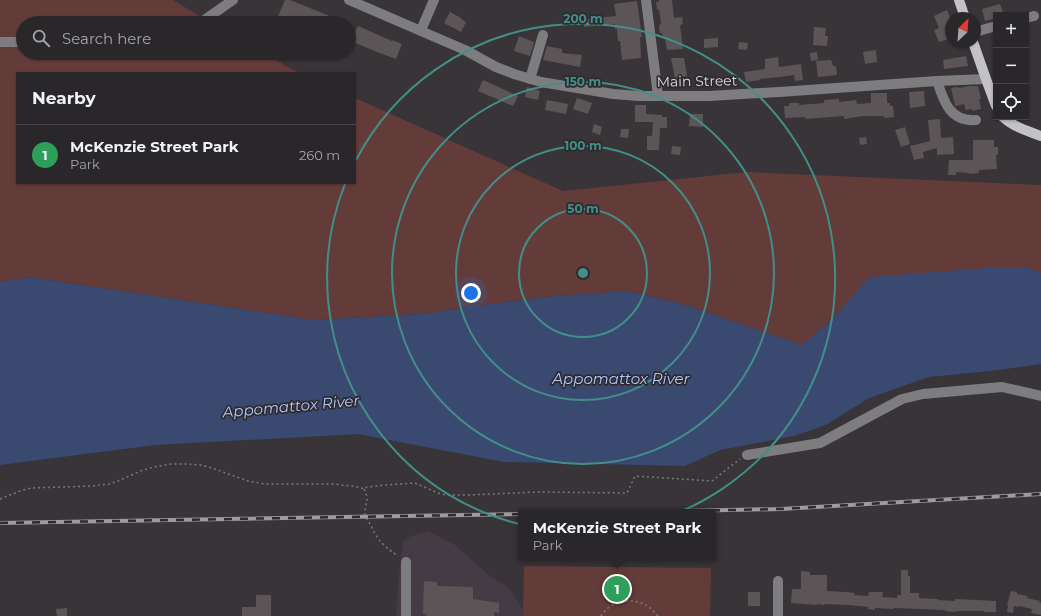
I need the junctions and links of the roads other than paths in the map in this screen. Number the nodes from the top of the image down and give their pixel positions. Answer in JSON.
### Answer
{"nodes":[{"id":1,"x":232,"y":0,"type":"edge"},
{"id":2,"x":349,"y":0,"type":"edge"},
{"id":3,"x":434,"y":0,"type":"edge"},
{"id":4,"x":646,"y":0,"type":"edge"},
{"id":5,"x":959,"y":0,"type":"edge"},
{"id":6,"x":963,"y":12,"type":"edge"},
{"id":7,"x":211,"y":16,"type":"edge"},
{"id":8,"x":993,"y":27,"type":"edge"},
{"id":9,"x":420,"y":30,"type":"junction"},
{"id":10,"x":981,"y":30,"type":"edge"},
{"id":11,"x":543,"y":35,"type":"dead end"},
{"id":12,"x":0,"y":42,"type":"edge"},
{"id":13,"x":16,"y":42,"type":"edge"},
{"id":14,"x":975,"y":48,"type":"edge"},
{"id":15,"x":986,"y":79,"type":"junction"},
{"id":16,"x":530,"y":80,"type":"junction"},
{"id":17,"x":937,"y":81,"type":"junction"},
{"id":18,"x":658,"y":96,"type":"junction"},
{"id":19,"x":993,"y":98,"type":"edge"},
{"id":20,"x":976,"y":120,"type":"dead end"},
{"id":21,"x":1006,"y":120,"type":"edge"},
{"id":22,"x":1041,"y":136,"type":"edge"},
{"id":23,"x":1041,"y":396,"type":"edge"},
{"id":24,"x":747,"y":455,"type":"road end"},
{"id":25,"x":406,"y":562,"type":"road end"},
{"id":26,"x":778,"y":581,"type":"dead end"},
{"id":27,"x":406,"y":616,"type":"edge"},
{"id":28,"x":778,"y":616,"type":"edge"}],
"edges":[{"from":1,"to":7,"type":"street"},
{"from":2,"to":9,"type":"street","name":"Main Street"},
{"from":3,"to":9,"type":"street"},
{"from":4,"to":18,"type":"street"},
{"from":5,"to":6,"type":"main road"},
{"from":8,"to":10,"type":"street"},
{"from":9,"to":16,"type":"street","name":"Main Street"},
{"from":11,"to":16,"type":"street"},
{"from":12,"to":13,"type":"street"},
{"from":14,"to":15,"type":"main road"},
{"from":15,"to":17,"type":"street","name":"Main Street"},
{"from":15,"to":19,"type":"main road"},
{"from":16,"to":18,"type":"street","name":"Main Street"},
{"from":17,"to":18,"type":"street","name":"Main Street"},
{"from":17,"to":20,"type":"street"},
{"from":21,"to":22,"type":"main road"},
{"from":23,"to":24,"type":"street"},
{"from":25,"to":27,"type":"street"},
{"from":26,"to":28,"type":"street"}]}
